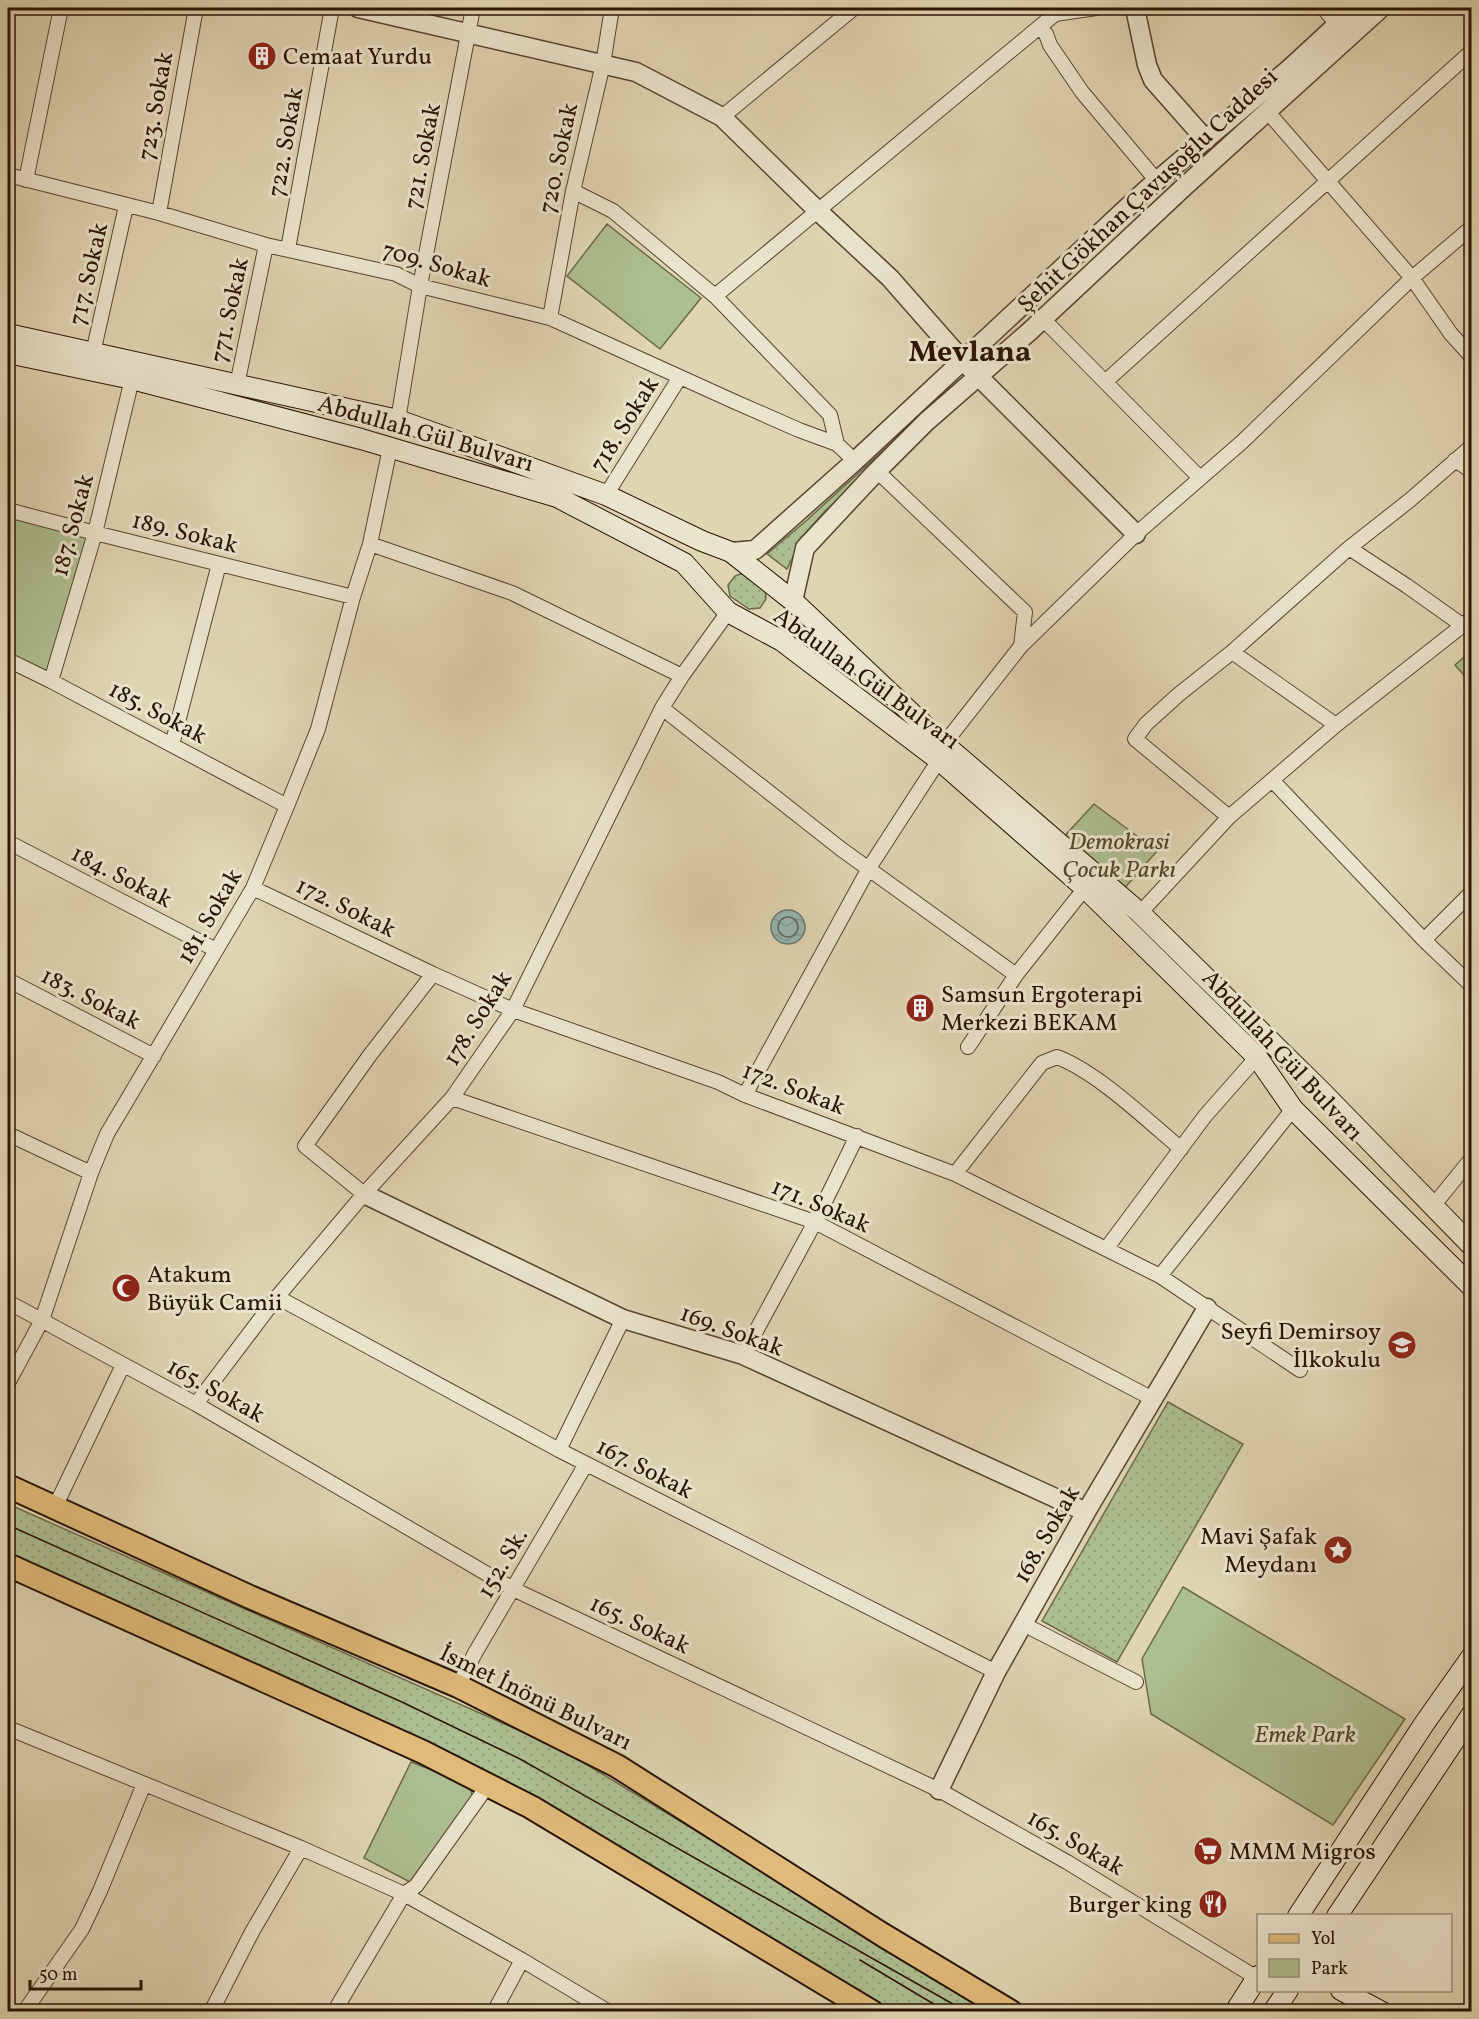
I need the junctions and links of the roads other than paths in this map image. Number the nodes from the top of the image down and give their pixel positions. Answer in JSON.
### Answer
{"nodes":[{"id":1,"x":61,"y":8,"type":"edge"},
{"id":2,"x":196,"y":8,"type":"edge"},
{"id":3,"x":332,"y":8,"type":"edge"},
{"id":4,"x":358,"y":8,"type":"edge"},
{"id":5,"x":473,"y":8,"type":"edge"},
{"id":6,"x":612,"y":8,"type":"edge"},
{"id":7,"x":854,"y":8,"type":"edge"},
{"id":8,"x":1096,"y":8,"type":"edge"},
{"id":9,"x":1135,"y":8,"type":"edge"},
{"id":10,"x":1323,"y":8,"type":"edge"},
{"id":11,"x":1355,"y":8,"type":"edge"},
{"id":12,"x":1381,"y":8,"type":"edge"},
{"id":13,"x":1054,"y":11,"type":"edge"},
{"id":14,"x":1337,"y":24,"type":"junction"},
{"id":15,"x":1039,"y":28,"type":"junction"},
{"id":16,"x":468,"y":33,"type":"junction"},
{"id":17,"x":1472,"y":51,"type":"edge"},
{"id":18,"x":603,"y":64,"type":"junction"},
{"id":19,"x":1268,"y":111,"type":"junction"},
{"id":20,"x":722,"y":117,"type":"junction"},
{"id":21,"x":1206,"y":140,"type":"junction"},
{"id":22,"x":8,"y":175,"type":"edge"},
{"id":23,"x":26,"y":180,"type":"junction"},
{"id":24,"x":1327,"y":180,"type":"junction"},
{"id":25,"x":1157,"y":181,"type":"junction"},
{"id":26,"x":573,"y":191,"type":"junction"},
{"id":27,"x":126,"y":206,"type":"junction"},
{"id":28,"x":818,"y":211,"type":"junction"},
{"id":29,"x":159,"y":213,"type":"junction"},
{"id":30,"x":1472,"y":227,"type":"edge"},
{"id":31,"x":266,"y":245,"type":"junction"},
{"id":32,"x":288,"y":249,"type":"junction"},
{"id":33,"x":1413,"y":278,"type":"junction"},
{"id":34,"x":420,"y":286,"type":"junction"},
{"id":35,"x":715,"y":296,"type":"junction"},
{"id":36,"x":550,"y":318,"type":"junction"},
{"id":37,"x":1043,"y":319,"type":"junction"},
{"id":38,"x":8,"y":334,"type":"edge"},
{"id":39,"x":8,"y":353,"type":"edge"},
{"id":40,"x":93,"y":353,"type":"junction"},
{"id":41,"x":1472,"y":357,"type":"edge"},
{"id":42,"x":963,"y":361,"type":"junction"},
{"id":43,"x":979,"y":375,"type":"junction"},
{"id":44,"x":680,"y":376,"type":"junction"},
{"id":45,"x":132,"y":379,"type":"junction"},
{"id":46,"x":1105,"y":382,"type":"junction"},
{"id":47,"x":237,"y":385,"type":"junction"},
{"id":48,"x":398,"y":420,"type":"junction"},
{"id":49,"x":837,"y":444,"type":"junction"},
{"id":50,"x":1472,"y":447,"type":"edge"},
{"id":51,"x":390,"y":448,"type":"junction"},
{"id":52,"x":1455,"y":460,"type":"junction"},
{"id":53,"x":855,"y":461,"type":"junction"},
{"id":54,"x":877,"y":471,"type":"junction"},
{"id":55,"x":1472,"y":471,"type":"edge"},
{"id":56,"x":1200,"y":478,"type":"junction"},
{"id":57,"x":606,"y":495,"type":"junction"},
{"id":58,"x":8,"y":510,"type":"edge"},
{"id":59,"x":95,"y":533,"type":"junction"},
{"id":60,"x":1136,"y":534,"type":"junction"},
{"id":61,"x":370,"y":544,"type":"junction"},
{"id":62,"x":1349,"y":548,"type":"junction"},
{"id":63,"x":731,"y":552,"type":"junction"},
{"id":64,"x":219,"y":564,"type":"junction"},
{"id":65,"x":353,"y":597,"type":"junction"},
{"id":66,"x":794,"y":601,"type":"junction"},
{"id":67,"x":729,"y":612,"type":"junction"},
{"id":68,"x":1467,"y":622,"type":"edge"},
{"id":69,"x":1021,"y":646,"type":"junction"},
{"id":70,"x":1232,"y":652,"type":"junction"},
{"id":71,"x":8,"y":660,"type":"edge"},
{"id":72,"x":682,"y":676,"type":"junction"},
{"id":73,"x":51,"y":681,"type":"junction"},
{"id":74,"x":662,"y":708,"type":"junction"},
{"id":75,"x":1336,"y":725,"type":"junction"},
{"id":76,"x":172,"y":745,"type":"junction"},
{"id":77,"x":941,"y":752,"type":"junction"},
{"id":78,"x":1273,"y":781,"type":"junction"},
{"id":79,"x":287,"y":806,"type":"junction"},
{"id":80,"x":1229,"y":817,"type":"junction"},
{"id":81,"x":8,"y":842,"type":"edge"},
{"id":82,"x":869,"y":868,"type":"junction"},
{"id":83,"x":253,"y":888,"type":"junction"},
{"id":84,"x":1085,"y":888,"type":"junction"},
{"id":85,"x":1472,"y":892,"type":"edge"},
{"id":86,"x":1140,"y":913,"type":"junction"},
{"id":87,"x":1424,"y":940,"type":"junction"},
{"id":88,"x":216,"y":950,"type":"junction"},
{"id":89,"x":433,"y":974,"type":"junction"},
{"id":90,"x":1017,"y":975,"type":"junction"},
{"id":91,"x":8,"y":981,"type":"edge"},
{"id":92,"x":1472,"y":986,"type":"edge"},
{"id":93,"x":513,"y":1010,"type":"junction"},
{"id":94,"x":968,"y":1047,"type":"dead end"},
{"id":95,"x":154,"y":1056,"type":"junction"},
{"id":96,"x":1257,"y":1057,"type":"junction"},
{"id":97,"x":745,"y":1095,"type":"junction"},
{"id":98,"x":452,"y":1098,"type":"junction"},
{"id":99,"x":1293,"y":1109,"type":"junction"},
{"id":100,"x":8,"y":1134,"type":"edge"},
{"id":101,"x":857,"y":1136,"type":"junction"},
{"id":102,"x":1181,"y":1149,"type":"junction"},
{"id":103,"x":1472,"y":1158,"type":"edge"},
{"id":104,"x":91,"y":1173,"type":"junction"},
{"id":105,"x":955,"y":1174,"type":"junction"},
{"id":106,"x":364,"y":1194,"type":"junction"},
{"id":107,"x":1433,"y":1206,"type":"junction"},
{"id":108,"x":815,"y":1222,"type":"junction"},
{"id":109,"x":1472,"y":1246,"type":"edge"},
{"id":110,"x":1106,"y":1249,"type":"junction"},
{"id":111,"x":1160,"y":1276,"type":"junction"},
{"id":112,"x":1472,"y":1287,"type":"edge"},
{"id":113,"x":277,"y":1297,"type":"junction"},
{"id":114,"x":8,"y":1302,"type":"edge"},
{"id":115,"x":1207,"y":1308,"type":"junction"},
{"id":116,"x":623,"y":1319,"type":"junction"},
{"id":117,"x":42,"y":1320,"type":"junction"},
{"id":118,"x":743,"y":1355,"type":"junction"},
{"id":119,"x":123,"y":1365,"type":"junction"},
{"id":120,"x":1300,"y":1370,"type":"dead end"},
{"id":121,"x":8,"y":1383,"type":"edge"},
{"id":122,"x":1153,"y":1399,"type":"junction"},
{"id":123,"x":196,"y":1404,"type":"junction"},
{"id":124,"x":559,"y":1450,"type":"junction"},
{"id":125,"x":586,"y":1464,"type":"junction"},
{"id":126,"x":8,"y":1486,"type":"edge"},
{"id":127,"x":55,"y":1507,"type":"junction"},
{"id":128,"x":1086,"y":1512,"type":"junction"},
{"id":129,"x":8,"y":1565,"type":"edge"},
{"id":130,"x":513,"y":1589,"type":"junction"},
{"id":131,"x":1023,"y":1624,"type":"junction"},
{"id":132,"x":1472,"y":1656,"type":"edge"},
{"id":133,"x":996,"y":1672,"type":"junction"},
{"id":134,"x":1136,"y":1682,"type":"dead end"},
{"id":135,"x":458,"y":1686,"type":"junction"},
{"id":136,"x":1472,"y":1714,"type":"edge"},
{"id":137,"x":8,"y":1728,"type":"edge"},
{"id":138,"x":144,"y":1784,"type":"junction"},
{"id":139,"x":488,"y":1785,"type":"junction"},
{"id":140,"x":939,"y":1790,"type":"junction"},
{"id":141,"x":301,"y":1848,"type":"junction"},
{"id":142,"x":404,"y":1894,"type":"junction"},
{"id":143,"x":1299,"y":1914,"type":"edge"},
{"id":144,"x":1338,"y":1914,"type":"edge"},
{"id":145,"x":522,"y":1960,"type":"junction"},
{"id":146,"x":1257,"y":1976,"type":"edge"},
{"id":147,"x":1257,"y":1979,"type":"edge"},
{"id":148,"x":1287,"y":1992,"type":"edge"},
{"id":149,"x":1345,"y":1992,"type":"edge"},
{"id":150,"x":860,"y":2009,"type":"edge"},
{"id":151,"x":24,"y":2012,"type":"edge"},
{"id":152,"x":211,"y":2012,"type":"edge"},
{"id":153,"x":334,"y":2012,"type":"edge"},
{"id":154,"x":494,"y":2012,"type":"edge"},
{"id":155,"x":609,"y":2012,"type":"edge"},
{"id":156,"x":1011,"y":2012,"type":"edge"},
{"id":157,"x":1236,"y":2012,"type":"edge"},
{"id":158,"x":1273,"y":2012,"type":"edge"},
{"id":159,"x":1382,"y":2012,"type":"edge"}],
"edges":[{"from":1,"to":23,"type":"street"},
{"from":2,"to":29,"type":"street","name":"723. Sokak"},
{"from":3,"to":32,"type":"street","name":"722. Sokak"},
{"from":4,"to":16,"type":"street"},
{"from":5,"to":16,"type":"street","name":"721. Sokak"},
{"from":6,"to":18,"type":"street","name":"720. Sokak"},
{"from":7,"to":20,"type":"street"},
{"from":8,"to":13,"type":"street"},
{"from":9,"to":21,"type":"street"},
{"from":10,"to":14,"type":"street"},
{"from":11,"to":14,"type":"street"},
{"from":12,"to":19,"type":"street","name":"Şehit Gökhan Çavuşoğlu Caddesi"},
{"from":13,"to":15,"type":"street"},
{"from":14,"to":21,"type":"street"},
{"from":15,"to":25,"type":"street"},
{"from":15,"to":28,"type":"street"},
{"from":16,"to":18,"type":"street"},
{"from":16,"to":34,"type":"street","name":"721. Sokak"},
{"from":17,"to":24,"type":"street"},
{"from":18,"to":20,"type":"street"},
{"from":18,"to":26,"type":"street","name":"720. Sokak"},
{"from":19,"to":24,"type":"street"},
{"from":19,"to":37,"type":"street","name":"Şehit Gökhan Çavuşoğlu Caddesi"},
{"from":20,"to":28,"type":"street"},
{"from":21,"to":25,"type":"street"},
{"from":22,"to":23,"type":"street","name":"709. Sokak"},
{"from":23,"to":27,"type":"street","name":"709. Sokak"},
{"from":24,"to":33,"type":"street"},
{"from":24,"to":46,"type":"street"},
{"from":25,"to":42,"type":"street"},
{"from":26,"to":35,"type":"street"},
{"from":26,"to":36,"type":"street","name":"720. Sokak"},
{"from":27,"to":29,"type":"street","name":"709. Sokak"},
{"from":27,"to":40,"type":"street","name":"717. Sokak"},
{"from":28,"to":35,"type":"street"},
{"from":28,"to":42,"type":"street"},
{"from":29,"to":31,"type":"street","name":"709. Sokak"},
{"from":30,"to":33,"type":"street"},
{"from":31,"to":32,"type":"street","name":"709. Sokak"},
{"from":31,"to":47,"type":"street","name":"771. Sokak"},
{"from":32,"to":34,"type":"street","name":"709. Sokak"},
{"from":33,"to":41,"type":"street"},
{"from":33,"to":56,"type":"street"},
{"from":34,"to":36,"type":"street","name":"709. Sokak"},
{"from":34,"to":48,"type":"street","name":"721. Sokak"},
{"from":35,"to":49,"type":"street"},
{"from":36,"to":44,"type":"street","name":"709. Sokak"},
{"from":37,"to":43,"type":"street","name":"Şehit Gökhan Çavuşoğlu Caddesi"},
{"from":37,"to":46,"type":"street"},
{"from":38,"to":40,"type":"main road","name":"Abdullah Gül Bulvarı"},
{"from":39,"to":45,"type":"main road","name":"Abdullah Gül Bulvarı"},
{"from":40,"to":47,"type":"main road","name":"Abdullah Gül Bulvarı"},
{"from":42,"to":43,"type":"street"},
{"from":42,"to":53,"type":"street"},
{"from":43,"to":54,"type":"street","name":"Şehit Gökhan Çavuşoğlu Caddesi"},
{"from":43,"to":60,"type":"street"},
{"from":44,"to":49,"type":"street","name":"709. Sokak"},
{"from":44,"to":57,"type":"street","name":"718. Sokak"},
{"from":45,"to":51,"type":"main road","name":"Abdullah Gül Bulvarı"},
{"from":45,"to":59,"type":"street","name":"187. Sokak"},
{"from":46,"to":56,"type":"street"},
{"from":47,"to":48,"type":"main road","name":"Abdullah Gül Bulvarı"},
{"from":48,"to":57,"type":"main road","name":"Abdullah Gül Bulvarı"},
{"from":49,"to":53,"type":"street"},
{"from":50,"to":52,"type":"street"},
{"from":51,"to":61,"type":"street","name":"181. Sokak"},
{"from":51,"to":67,"type":"main road","name":"Abdullah Gül Bulvarı"},
{"from":52,"to":55,"type":"street"},
{"from":52,"to":62,"type":"street"},
{"from":53,"to":63,"type":"street"},
{"from":54,"to":66,"type":"street","name":"Şehit Gökhan Çavuşoğlu Caddesi"},
{"from":54,"to":69,"type":"street"},
{"from":56,"to":60,"type":"street"},
{"from":57,"to":63,"type":"main road","name":"Abdullah Gül Bulvarı"},
{"from":58,"to":59,"type":"street","name":"189. Sokak"},
{"from":59,"to":64,"type":"street","name":"189. Sokak"},
{"from":59,"to":73,"type":"street","name":"187. Sokak"},
{"from":60,"to":69,"type":"street"},
{"from":61,"to":65,"type":"street","name":"181. Sokak"},
{"from":61,"to":72,"type":"street"},
{"from":62,"to":68,"type":"street"},
{"from":62,"to":70,"type":"street"},
{"from":63,"to":66,"type":"main road","name":"Abdullah Gül Bulvarı"},
{"from":64,"to":65,"type":"street","name":"189. Sokak"},
{"from":64,"to":76,"type":"street"},
{"from":65,"to":79,"type":"street","name":"181. Sokak"},
{"from":66,"to":77,"type":"main road","name":"Abdullah Gül Bulvarı"},
{"from":67,"to":72,"type":"street","name":"178. Sokak"},
{"from":67,"to":77,"type":"main road","name":"Abdullah Gül Bulvarı"},
{"from":68,"to":75,"type":"street"},
{"from":69,"to":77,"type":"street"},
{"from":70,"to":75,"type":"street"},
{"from":70,"to":80,"type":"street"},
{"from":71,"to":73,"type":"street","name":"185. Sokak"},
{"from":72,"to":74,"type":"street","name":"178. Sokak"},
{"from":73,"to":76,"type":"street","name":"185. Sokak"},
{"from":74,"to":82,"type":"street"},
{"from":74,"to":93,"type":"street","name":"178. Sokak"},
{"from":75,"to":78,"type":"street"},
{"from":76,"to":79,"type":"street","name":"185. Sokak"},
{"from":77,"to":82,"type":"street"},
{"from":77,"to":84,"type":"main road","name":"Abdullah Gül Bulvarı"},
{"from":77,"to":86,"type":"main road","name":"Abdullah Gül Bulvarı"},
{"from":78,"to":80,"type":"street"},
{"from":78,"to":87,"type":"street"},
{"from":79,"to":83,"type":"street","name":"181. Sokak"},
{"from":80,"to":86,"type":"street"},
{"from":81,"to":88,"type":"street","name":"184. Sokak"},
{"from":82,"to":90,"type":"street"},
{"from":82,"to":97,"type":"street"},
{"from":83,"to":88,"type":"street","name":"181. Sokak"},
{"from":83,"to":89,"type":"street","name":"172. Sokak"},
{"from":84,"to":90,"type":"street"},
{"from":84,"to":96,"type":"main road","name":"Abdullah Gül Bulvarı"},
{"from":85,"to":87,"type":"street"},
{"from":86,"to":107,"type":"main road","name":"Abdullah Gül Bulvarı"},
{"from":87,"to":92,"type":"street"},
{"from":88,"to":95,"type":"street","name":"181. Sokak"},
{"from":89,"to":93,"type":"street","name":"172. Sokak"},
{"from":89,"to":106,"type":"street"},
{"from":90,"to":94,"type":"street"},
{"from":91,"to":95,"type":"street","name":"183. Sokak"},
{"from":93,"to":97,"type":"street","name":"172. Sokak"},
{"from":93,"to":98,"type":"street","name":"178. Sokak"},
{"from":95,"to":104,"type":"street","name":"181. Sokak"},
{"from":96,"to":99,"type":"main road","name":"Abdullah Gül Bulvarı"},
{"from":96,"to":102,"type":"street"},
{"from":97,"to":101,"type":"street","name":"172. Sokak"},
{"from":98,"to":106,"type":"street","name":"178. Sokak"},
{"from":98,"to":108,"type":"street","name":"171. Sokak"},
{"from":99,"to":111,"type":"street"},
{"from":99,"to":112,"type":"main road","name":"Abdullah Gül Bulvarı"},
{"from":100,"to":104,"type":"street"},
{"from":101,"to":105,"type":"street","name":"172. Sokak"},
{"from":101,"to":108,"type":"street"},
{"from":102,"to":105,"type":"street"},
{"from":102,"to":110,"type":"street"},
{"from":103,"to":107,"type":"street"},
{"from":104,"to":117,"type":"street","name":"181. Sokak"},
{"from":105,"to":110,"type":"street","name":"172. Sokak"},
{"from":106,"to":113,"type":"street","name":"178. Sokak"},
{"from":106,"to":116,"type":"street","name":"169. Sokak"},
{"from":107,"to":109,"type":"main road","name":"Abdullah Gül Bulvarı"},
{"from":108,"to":118,"type":"street"},
{"from":108,"to":122,"type":"street","name":"171. Sokak"},
{"from":110,"to":111,"type":"street","name":"172. Sokak"},
{"from":111,"to":115,"type":"street","name":"172. Sokak"},
{"from":113,"to":123,"type":"street","name":"178. Sokak"},
{"from":113,"to":124,"type":"street","name":"167. Sokak"},
{"from":114,"to":117,"type":"street","name":"165. Sokak"},
{"from":115,"to":120,"type":"street","name":"172. Sokak"},
{"from":115,"to":122,"type":"street","name":"168. Sokak"},
{"from":116,"to":118,"type":"street","name":"169. Sokak"},
{"from":116,"to":124,"type":"street"},
{"from":117,"to":119,"type":"street","name":"165. Sokak"},
{"from":117,"to":121,"type":"street","name":"181. Sokak"},
{"from":118,"to":128,"type":"street","name":"169. Sokak"},
{"from":119,"to":123,"type":"street","name":"165. Sokak"},
{"from":119,"to":127,"type":"street"},
{"from":122,"to":128,"type":"street","name":"168. Sokak"},
{"from":123,"to":130,"type":"street","name":"165. Sokak"},
{"from":124,"to":125,"type":"street","name":"167. Sokak"},
{"from":125,"to":130,"type":"street","name":"152. Sk."},
{"from":125,"to":133,"type":"street","name":"167. Sokak"},
{"from":126,"to":127,"type":"main road","name":"İsmet İnönü Bulvarı"},
{"from":127,"to":135,"type":"main road","name":"İsmet İnönü Bulvarı"},
{"from":128,"to":131,"type":"street","name":"168. Sokak"},
{"from":129,"to":139,"type":"main road"},
{"from":130,"to":135,"type":"street","name":"152. Sk."},
{"from":130,"to":140,"type":"street","name":"165. Sokak"},
{"from":131,"to":133,"type":"street","name":"168. Sokak"},
{"from":131,"to":134,"type":"street"},
{"from":132,"to":143,"type":"main road"},
{"from":133,"to":140,"type":"street","name":"168. Sokak"},
{"from":135,"to":156,"type":"main road","name":"İsmet İnönü Bulvarı"},
{"from":136,"to":144,"type":"main road"},
{"from":137,"to":138,"type":"street"},
{"from":138,"to":141,"type":"street"},
{"from":138,"to":151,"type":"street"},
{"from":139,"to":142,"type":"street"},
{"from":139,"to":150,"type":"main road"},
{"from":140,"to":146,"type":"street","name":"165. Sokak"},
{"from":141,"to":142,"type":"street"},
{"from":141,"to":152,"type":"street"},
{"from":142,"to":145,"type":"street"},
{"from":142,"to":153,"type":"street"},
{"from":145,"to":154,"type":"street"},
{"from":145,"to":155,"type":"street"},
{"from":147,"to":157,"type":"main road"},
{"from":148,"to":158,"type":"main road"},
{"from":149,"to":159,"type":"main road"}]}
